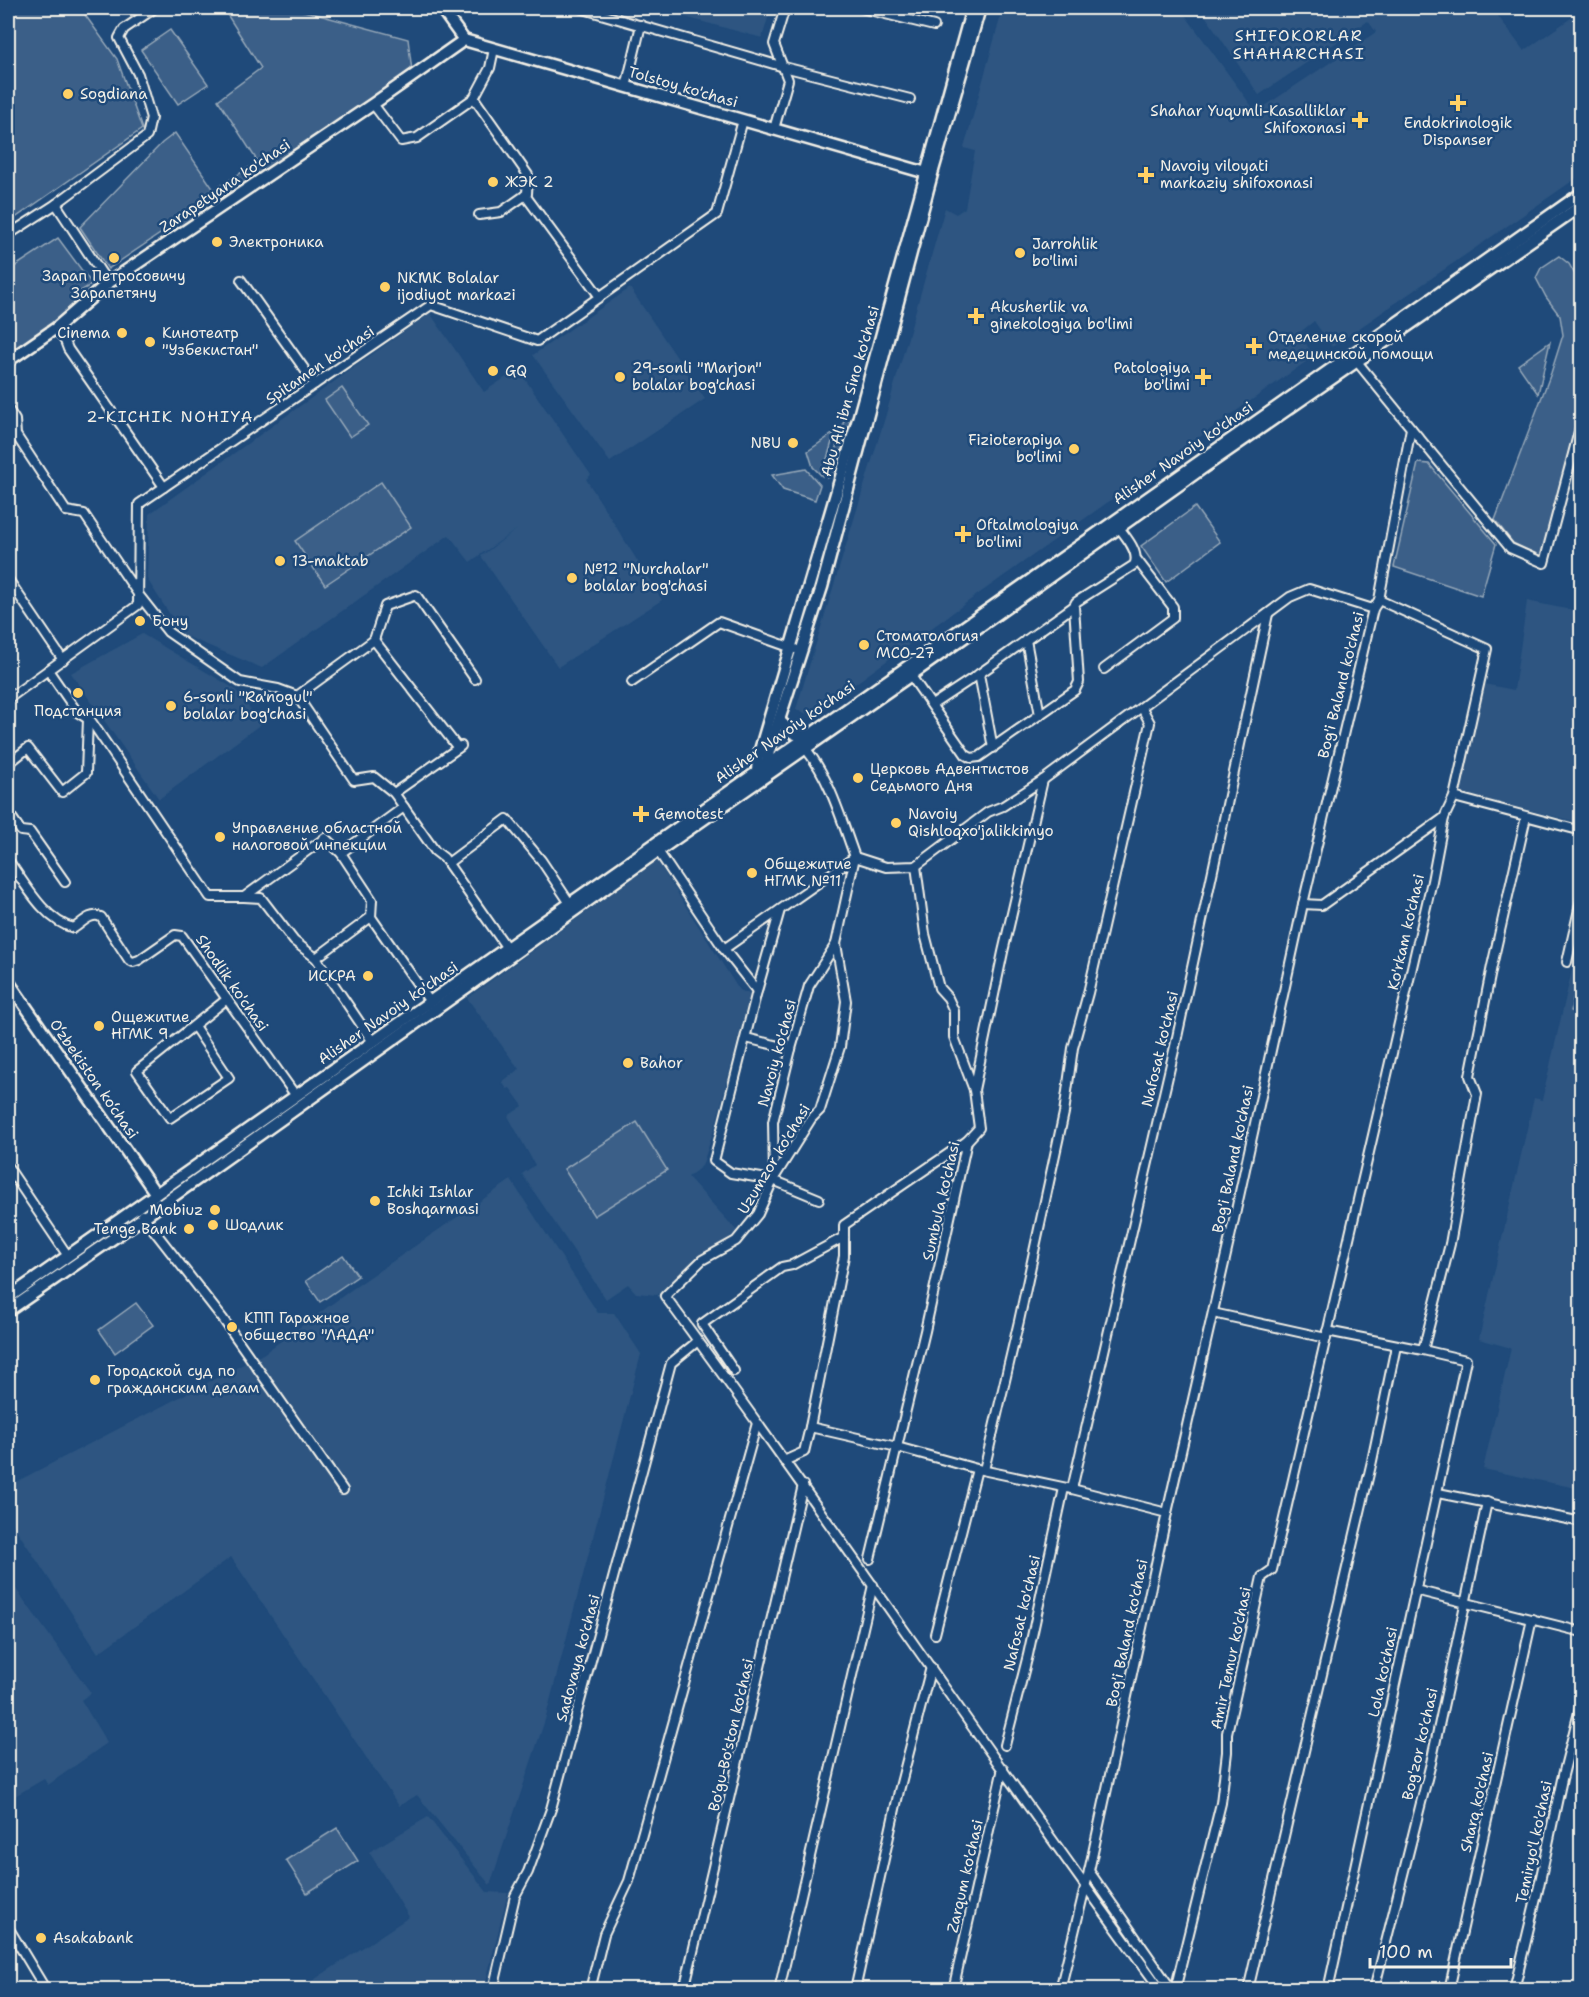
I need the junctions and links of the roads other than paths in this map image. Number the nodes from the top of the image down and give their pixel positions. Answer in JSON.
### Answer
{"nodes":[{"id":1,"x":154,"y":8,"type":"edge"},
{"id":2,"x":441,"y":8,"type":"edge"},
{"id":3,"x":580,"y":8,"type":"edge"},
{"id":4,"x":785,"y":8,"type":"edge"},
{"id":5,"x":861,"y":8,"type":"edge"},
{"id":6,"x":972,"y":8,"type":"edge"},
{"id":7,"x":980,"y":8,"type":"edge"},
{"id":8,"x":641,"y":25,"type":"junction"},
{"id":9,"x":934,"y":26,"type":"dead end"},
{"id":10,"x":464,"y":40,"type":"junction"},
{"id":11,"x":494,"y":49,"type":"junction"},
{"id":12,"x":784,"y":67,"type":"junction"},
{"id":13,"x":626,"y":87,"type":"junction"},
{"id":14,"x":474,"y":98,"type":"junction"},
{"id":15,"x":910,"y":99,"type":"dead end"},
{"id":16,"x":373,"y":104,"type":"junction"},
{"id":17,"x":743,"y":120,"type":"junction"},
{"id":18,"x":774,"y":129,"type":"junction"},
{"id":19,"x":929,"y":173,"type":"junction"},
{"id":20,"x":1581,"y":193,"type":"edge"},
{"id":21,"x":526,"y":195,"type":"junction"},
{"id":22,"x":56,"y":204,"type":"junction"},
{"id":23,"x":1581,"y":205,"type":"edge"},
{"id":24,"x":480,"y":215,"type":"dead end"},
{"id":25,"x":8,"y":235,"type":"edge"},
{"id":26,"x":241,"y":280,"type":"dead end"},
{"id":27,"x":108,"y":283,"type":"junction"},
{"id":28,"x":600,"y":297,"type":"junction"},
{"id":29,"x":56,"y":328,"type":"junction"},
{"id":30,"x":1354,"y":358,"type":"junction"},
{"id":31,"x":8,"y":362,"type":"edge"},
{"id":32,"x":315,"y":384,"type":"junction"},
{"id":33,"x":8,"y":413,"type":"edge"},
{"id":34,"x":1581,"y":420,"type":"edge"},
{"id":35,"x":1411,"y":428,"type":"junction"},
{"id":36,"x":164,"y":487,"type":"junction"},
{"id":37,"x":1116,"y":524,"type":"junction"},
{"id":38,"x":1137,"y":560,"type":"junction"},
{"id":39,"x":8,"y":579,"type":"edge"},
{"id":40,"x":138,"y":594,"type":"junction"},
{"id":41,"x":1379,"y":600,"type":"junction"},
{"id":42,"x":1074,"y":606,"type":"junction"},
{"id":43,"x":1373,"y":609,"type":"junction"},
{"id":44,"x":1268,"y":614,"type":"junction"},
{"id":45,"x":374,"y":640,"type":"junction"},
{"id":46,"x":1026,"y":640,"type":"junction"},
{"id":47,"x":797,"y":649,"type":"junction"},
{"id":48,"x":63,"y":660,"type":"junction"},
{"id":49,"x":1104,"y":669,"type":"dead end"},
{"id":50,"x":48,"y":670,"type":"junction"},
{"id":51,"x":908,"y":671,"type":"junction"},
{"id":52,"x":979,"y":674,"type":"junction"},
{"id":53,"x":475,"y":679,"type":"dead end"},
{"id":54,"x":632,"y":682,"type":"dead end"},
{"id":55,"x":297,"y":696,"type":"junction"},
{"id":56,"x":8,"y":699,"type":"edge"},
{"id":57,"x":932,"y":705,"type":"junction"},
{"id":58,"x":1142,"y":708,"type":"junction"},
{"id":59,"x":1040,"y":715,"type":"junction"},
{"id":60,"x":88,"y":719,"type":"junction"},
{"id":61,"x":780,"y":721,"type":"junction"},
{"id":62,"x":803,"y":742,"type":"junction"},
{"id":63,"x":993,"y":748,"type":"junction"},
{"id":64,"x":766,"y":763,"type":"junction"},
{"id":65,"x":8,"y":764,"type":"edge"},
{"id":66,"x":761,"y":775,"type":"junction"},
{"id":67,"x":1043,"y":780,"type":"junction"},
{"id":68,"x":394,"y":793,"type":"junction"},
{"id":69,"x":1454,"y":797,"type":"junction"},
{"id":70,"x":404,"y":807,"type":"junction"},
{"id":71,"x":1527,"y":817,"type":"junction"},
{"id":72,"x":9,"y":818,"type":"edge"},
{"id":73,"x":1444,"y":818,"type":"junction"},
{"id":74,"x":1581,"y":831,"type":"edge"},
{"id":75,"x":658,"y":851,"type":"junction"},
{"id":76,"x":341,"y":853,"type":"junction"},
{"id":77,"x":855,"y":857,"type":"junction"},
{"id":78,"x":8,"y":860,"type":"edge"},
{"id":79,"x":448,"y":863,"type":"junction"},
{"id":80,"x":916,"y":866,"type":"junction"},
{"id":81,"x":65,"y":882,"type":"dead end"},
{"id":82,"x":244,"y":897,"type":"junction"},
{"id":83,"x":1581,"y":897,"type":"edge"},
{"id":84,"x":1303,"y":904,"type":"junction"},
{"id":85,"x":572,"y":907,"type":"junction"},
{"id":86,"x":780,"y":910,"type":"junction"},
{"id":87,"x":371,"y":917,"type":"junction"},
{"id":88,"x":836,"y":944,"type":"junction"},
{"id":89,"x":724,"y":949,"type":"junction"},
{"id":90,"x":509,"y":951,"type":"junction"},
{"id":91,"x":316,"y":958,"type":"junction"},
{"id":92,"x":1567,"y":962,"type":"dead end"},
{"id":93,"x":8,"y":981,"type":"edge"},
{"id":94,"x":757,"y":991,"type":"junction"},
{"id":95,"x":227,"y":999,"type":"junction"},
{"id":96,"x":430,"y":1002,"type":"junction"},
{"id":97,"x":194,"y":1026,"type":"junction"},
{"id":98,"x":746,"y":1038,"type":"junction"},
{"id":99,"x":373,"y":1042,"type":"junction"},
{"id":100,"x":791,"y":1049,"type":"junction"},
{"id":101,"x":974,"y":1090,"type":"junction"},
{"id":102,"x":296,"y":1096,"type":"junction"},
{"id":103,"x":967,"y":1141,"type":"junction"},
{"id":104,"x":8,"y":1167,"type":"edge"},
{"id":105,"x":774,"y":1179,"type":"junction"},
{"id":106,"x":156,"y":1194,"type":"junction"},
{"id":107,"x":819,"y":1199,"type":"dead end"},
{"id":108,"x":140,"y":1212,"type":"junction"},
{"id":109,"x":844,"y":1237,"type":"junction"},
{"id":110,"x":68,"y":1256,"type":"junction"},
{"id":111,"x":8,"y":1298,"type":"edge"},
{"id":112,"x":8,"y":1311,"type":"edge"},
{"id":113,"x":1213,"y":1313,"type":"junction"},
{"id":114,"x":1326,"y":1334,"type":"junction"},
{"id":115,"x":698,"y":1341,"type":"junction"},
{"id":116,"x":1396,"y":1346,"type":"junction"},
{"id":117,"x":1424,"y":1350,"type":"junction"},
{"id":118,"x":734,"y":1371,"type":"dead end"},
{"id":119,"x":757,"y":1423,"type":"junction"},
{"id":120,"x":810,"y":1427,"type":"junction"},
{"id":121,"x":897,"y":1447,"type":"junction"},
{"id":122,"x":784,"y":1461,"type":"junction"},
{"id":123,"x":980,"y":1469,"type":"junction"},
{"id":124,"x":803,"y":1485,"type":"junction"},
{"id":125,"x":1068,"y":1488,"type":"junction"},
{"id":126,"x":343,"y":1490,"type":"dead end"},
{"id":127,"x":1438,"y":1493,"type":"junction"},
{"id":128,"x":1486,"y":1502,"type":"junction"},
{"id":129,"x":1167,"y":1513,"type":"junction"},
{"id":130,"x":1581,"y":1522,"type":"edge"},
{"id":131,"x":870,"y":1559,"type":"dead end"},
{"id":132,"x":873,"y":1585,"type":"junction"},
{"id":133,"x":1415,"y":1590,"type":"junction"},
{"id":134,"x":1465,"y":1602,"type":"junction"},
{"id":135,"x":1532,"y":1620,"type":"junction"},
{"id":136,"x":1581,"y":1632,"type":"edge"},
{"id":137,"x":935,"y":1634,"type":"dead end"},
{"id":138,"x":932,"y":1667,"type":"junction"},
{"id":139,"x":1581,"y":1700,"type":"edge"},
{"id":140,"x":1005,"y":1745,"type":"dead end"},
{"id":141,"x":1004,"y":1768,"type":"junction"},
{"id":142,"x":1089,"y":1871,"type":"junction"},
{"id":143,"x":1085,"y":1886,"type":"junction"},
{"id":144,"x":8,"y":1927,"type":"edge"},
{"id":145,"x":46,"y":1989,"type":"edge"},
{"id":146,"x":492,"y":1989,"type":"edge"},
{"id":147,"x":590,"y":1989,"type":"edge"},
{"id":148,"x":684,"y":1989,"type":"edge"},
{"id":149,"x":779,"y":1989,"type":"edge"},
{"id":150,"x":855,"y":1989,"type":"edge"},
{"id":151,"x":953,"y":1989,"type":"edge"},
{"id":152,"x":1060,"y":1989,"type":"edge"},
{"id":153,"x":1161,"y":1989,"type":"edge"},
{"id":154,"x":1173,"y":1989,"type":"edge"},
{"id":155,"x":1248,"y":1989,"type":"edge"},
{"id":156,"x":1328,"y":1989,"type":"edge"},
{"id":157,"x":1374,"y":1989,"type":"edge"},
{"id":158,"x":1449,"y":1989,"type":"edge"},
{"id":159,"x":1514,"y":1989,"type":"edge"}],
"edges":[{"from":1,"to":22,"type":"street"},
{"from":2,"to":10,"type":"main road"},
{"from":3,"to":8,"type":"street"},
{"from":4,"to":12,"type":"street"},
{"from":5,"to":9,"type":"street"},
{"from":6,"to":19,"type":"main road","name":"Abu Ali ibn Sino ko'chasi"},
{"from":7,"to":19,"type":"main road","name":"Abu Ali ibn Sino ko'chasi"},
{"from":8,"to":12,"type":"street"},
{"from":8,"to":13,"type":"street"},
{"from":10,"to":11,"type":"main road","name":"Tolstoy ko'chasi"},
{"from":10,"to":16,"type":"main road","name":"Zarapetyana ko'chasi"},
{"from":11,"to":13,"type":"main road","name":"Tolstoy ko'chasi"},
{"from":11,"to":14,"type":"street"},
{"from":12,"to":15,"type":"street"},
{"from":12,"to":18,"type":"street"},
{"from":13,"to":17,"type":"main road","name":"Tolstoy ko'chasi"},
{"from":14,"to":16,"type":"street"},
{"from":14,"to":21,"type":"street"},
{"from":16,"to":27,"type":"main road","name":"Zarapetyana ko'chasi"},
{"from":17,"to":18,"type":"main road","name":"Tolstoy ko'chasi"},
{"from":17,"to":28,"type":"street","name":"Spitamen ko'chasi"},
{"from":18,"to":19,"type":"main road","name":"Tolstoy ko'chasi"},
{"from":19,"to":47,"type":"main road","name":"Abu Ali ibn Sino ko'chasi"},
{"from":20,"to":30,"type":"main road","name":"Alisher Navoiy ko'chasi"},
{"from":21,"to":24,"type":"street"},
{"from":21,"to":28,"type":"street"},
{"from":22,"to":25,"type":"street"},
{"from":22,"to":27,"type":"street"},
{"from":23,"to":30,"type":"main road","name":"Alisher Navoiy ko'chasi"},
{"from":26,"to":32,"type":"street"},
{"from":27,"to":29,"type":"main road","name":"Zarapetyana ko'chasi"},
{"from":28,"to":32,"type":"street","name":"Spitamen ko'chasi"},
{"from":29,"to":31,"type":"main road","name":"Zarapetyana ko'chasi"},
{"from":29,"to":36,"type":"street"},
{"from":30,"to":35,"type":"street"},
{"from":30,"to":37,"type":"main road","name":"Alisher Navoiy ko'chasi"},
{"from":32,"to":36,"type":"street","name":"Spitamen ko'chasi"},
{"from":33,"to":40,"type":"street"},
{"from":34,"to":35,"type":"street"},
{"from":35,"to":41,"type":"street","name":"Bog'i Baland ko'chasi"},
{"from":36,"to":40,"type":"street","name":"Spitamen ko'chasi"},
{"from":37,"to":38,"type":"street"},
{"from":37,"to":51,"type":"main road","name":"Alisher Navoiy ko'chasi"},
{"from":38,"to":42,"type":"street"},
{"from":38,"to":49,"type":"street"},
{"from":39,"to":48,"type":"street"},
{"from":40,"to":48,"type":"street"},
{"from":40,"to":55,"type":"street"},
{"from":41,"to":43,"type":"street","name":"Bog'i Baland ko'chasi"},
{"from":41,"to":69,"type":"street","name":"Ko'rkam ko'chasi"},
{"from":42,"to":46,"type":"street"},
{"from":42,"to":59,"type":"street"},
{"from":43,"to":44,"type":"street"},
{"from":43,"to":84,"type":"street","name":"Bog'i Baland ko'chasi"},
{"from":44,"to":58,"type":"street"},
{"from":44,"to":125,"type":"street","name":"Nafosat ko'chasi"},
{"from":45,"to":53,"type":"street"},
{"from":45,"to":55,"type":"street"},
{"from":45,"to":68,"type":"street"},
{"from":46,"to":52,"type":"street"},
{"from":46,"to":59,"type":"street"},
{"from":47,"to":54,"type":"street"},
{"from":47,"to":61,"type":"main road","name":"Abu Ali ibn Sino ko'chasi"},
{"from":47,"to":66,"type":"main road","name":"Abu Ali ibn Sino ko'chasi"},
{"from":48,"to":50,"type":"street"},
{"from":50,"to":56,"type":"street"},
{"from":50,"to":60,"type":"street"},
{"from":51,"to":57,"type":"street"},
{"from":51,"to":62,"type":"main road","name":"Alisher Navoiy ko'chasi"},
{"from":52,"to":57,"type":"street"},
{"from":52,"to":63,"type":"street"},
{"from":55,"to":68,"type":"street"},
{"from":57,"to":63,"type":"street"},
{"from":58,"to":67,"type":"street"},
{"from":58,"to":123,"type":"street"},
{"from":59,"to":63,"type":"street"},
{"from":60,"to":65,"type":"street"},
{"from":60,"to":82,"type":"street"},
{"from":61,"to":62,"type":"main road"},
{"from":61,"to":64,"type":"main road","name":"Abu Ali ibn Sino ko'chasi"},
{"from":62,"to":64,"type":"main road","name":"Alisher Navoiy ko'chasi"},
{"from":62,"to":66,"type":"main road","name":"Alisher Navoiy ko'chasi"},
{"from":62,"to":77,"type":"street"},
{"from":64,"to":66,"type":"main road","name":"Abu Ali ibn Sino ko'chasi"},
{"from":66,"to":75,"type":"main road","name":"Alisher Navoiy ko'chasi"},
{"from":66,"to":85,"type":"main road","name":"Alisher Navoiy ko'chasi"},
{"from":67,"to":80,"type":"street"},
{"from":67,"to":101,"type":"street","name":"Sumbula ko'chasi"},
{"from":68,"to":70,"type":"street"},
{"from":69,"to":71,"type":"street"},
{"from":69,"to":73,"type":"street","name":"Ko'rkam ko'chasi"},
{"from":70,"to":76,"type":"street"},
{"from":70,"to":79,"type":"street"},
{"from":71,"to":74,"type":"street"},
{"from":71,"to":117,"type":"street"},
{"from":72,"to":81,"type":"street"},
{"from":73,"to":84,"type":"street"},
{"from":73,"to":114,"type":"street","name":"Ko'rkam ko'chasi"},
{"from":75,"to":85,"type":"main road","name":"Alisher Navoiy ko'chasi"},
{"from":75,"to":89,"type":"street"},
{"from":76,"to":82,"type":"street"},
{"from":76,"to":87,"type":"street"},
{"from":77,"to":80,"type":"street"},
{"from":77,"to":86,"type":"street"},
{"from":77,"to":88,"type":"street","name":"Uzumzor ko'chasi"},
{"from":78,"to":95,"type":"street","name":"Shodlik ko'chasi"},
{"from":79,"to":85,"type":"street"},
{"from":79,"to":90,"type":"street"},
{"from":80,"to":101,"type":"street"},
{"from":82,"to":91,"type":"street"},
{"from":83,"to":92,"type":"street"},
{"from":84,"to":113,"type":"street","name":"Bog'i Baland ko'chasi"},
{"from":85,"to":90,"type":"main road","name":"Alisher Navoiy ko'chasi"},
{"from":86,"to":89,"type":"street"},
{"from":86,"to":94,"type":"street"},
{"from":87,"to":91,"type":"street"},
{"from":87,"to":96,"type":"street"},
{"from":88,"to":100,"type":"street","name":"Navoiy ko'chasi"},
{"from":88,"to":105,"type":"street","name":"Uzumzor ko'chasi"},
{"from":89,"to":94,"type":"street"},
{"from":90,"to":96,"type":"main road","name":"Alisher Navoiy ko'chasi"},
{"from":90,"to":108,"type":"main road","name":"Alisher Navoiy ko'chasi"},
{"from":91,"to":99,"type":"street"},
{"from":93,"to":106,"type":"main road","name":"O‘zbekiston ko‘chasi"},
{"from":94,"to":98,"type":"street"},
{"from":95,"to":97,"type":"street"},
{"from":95,"to":102,"type":"street","name":"Shodlik ko'chasi"},
{"from":96,"to":99,"type":"main road","name":"Alisher Navoiy ko'chasi"},
{"from":97,"to":97,"type":"street"},
{"from":98,"to":100,"type":"street"},
{"from":98,"to":105,"type":"street"},
{"from":99,"to":102,"type":"main road","name":"Alisher Navoiy ko'chasi"},
{"from":100,"to":105,"type":"street","name":"Navoiy ko'chasi"},
{"from":101,"to":103,"type":"street","name":"Sumbula ko'chasi"},
{"from":102,"to":106,"type":"main road","name":"Alisher Navoiy ko'chasi"},
{"from":103,"to":109,"type":"street"},
{"from":103,"to":121,"type":"street","name":"Sumbula ko'chasi"},
{"from":104,"to":110,"type":"street"},
{"from":105,"to":107,"type":"street"},
{"from":105,"to":115,"type":"street","name":"Uzumzor ko'chasi"},
{"from":106,"to":108,"type":"main road","name":"Alisher Navoiy ko'chasi"},
{"from":108,"to":110,"type":"main road","name":"Alisher Navoiy ko'chasi"},
{"from":108,"to":112,"type":"main road","name":"Alisher Navoiy ko'chasi"},
{"from":108,"to":126,"type":"street"},
{"from":109,"to":118,"type":"street"},
{"from":109,"to":120,"type":"street"},
{"from":110,"to":111,"type":"main road","name":"Alisher Navoiy ko'chasi"},
{"from":113,"to":114,"type":"street"},
{"from":113,"to":129,"type":"street","name":"Bog'i Baland ko'chasi"},
{"from":114,"to":116,"type":"street"},
{"from":114,"to":154,"type":"street","name":"Amir Temur ko'chasi"},
{"from":115,"to":119,"type":"street"},
{"from":115,"to":146,"type":"street","name":"Sadovaya ko'chasi"},
{"from":116,"to":117,"type":"street"},
{"from":116,"to":155,"type":"street"},
{"from":117,"to":127,"type":"street","name":"Lola ko'chasi"},
{"from":119,"to":122,"type":"street"},
{"from":119,"to":147,"type":"street"},
{"from":120,"to":121,"type":"street"},
{"from":120,"to":122,"type":"street"},
{"from":121,"to":123,"type":"street"},
{"from":121,"to":131,"type":"street","name":"Sumbula ko'chasi"},
{"from":122,"to":124,"type":"street"},
{"from":123,"to":125,"type":"street"},
{"from":123,"to":137,"type":"street"},
{"from":124,"to":132,"type":"street"},
{"from":124,"to":148,"type":"street","name":"Bo'gu-Bo'ston ko'chasi"},
{"from":125,"to":129,"type":"street"},
{"from":125,"to":140,"type":"street","name":"Nafosat ko'chasi"},
{"from":127,"to":128,"type":"street"},
{"from":127,"to":133,"type":"street","name":"Lola ko'chasi"},
{"from":128,"to":130,"type":"street"},
{"from":128,"to":134,"type":"street","name":"Bog'zor ko'chasi"},
{"from":129,"to":142,"type":"street","name":"Bog'i Baland ko'chasi"},
{"from":132,"to":138,"type":"street"},
{"from":132,"to":149,"type":"street"},
{"from":133,"to":134,"type":"street"},
{"from":133,"to":156,"type":"street","name":"Lola ko'chasi"},
{"from":134,"to":135,"type":"street"},
{"from":134,"to":157,"type":"street","name":"Bog'zor ko'chasi"},
{"from":135,"to":136,"type":"street"},
{"from":135,"to":158,"type":"street","name":"Sharq ko'chasi"},
{"from":138,"to":141,"type":"street"},
{"from":138,"to":150,"type":"street"},
{"from":139,"to":159,"type":"street","name":"Temiryo'l ko'chasi"},
{"from":141,"to":143,"type":"street"},
{"from":141,"to":151,"type":"street","name":"Zarqum ko'chasi"},
{"from":142,"to":143,"type":"street","name":"Bog'i Baland ko'chasi"},
{"from":142,"to":154,"type":"street"},
{"from":143,"to":152,"type":"street","name":"Bog'i Baland ko'chasi"},
{"from":143,"to":153,"type":"street"},
{"from":144,"to":145,"type":"street"}]}
